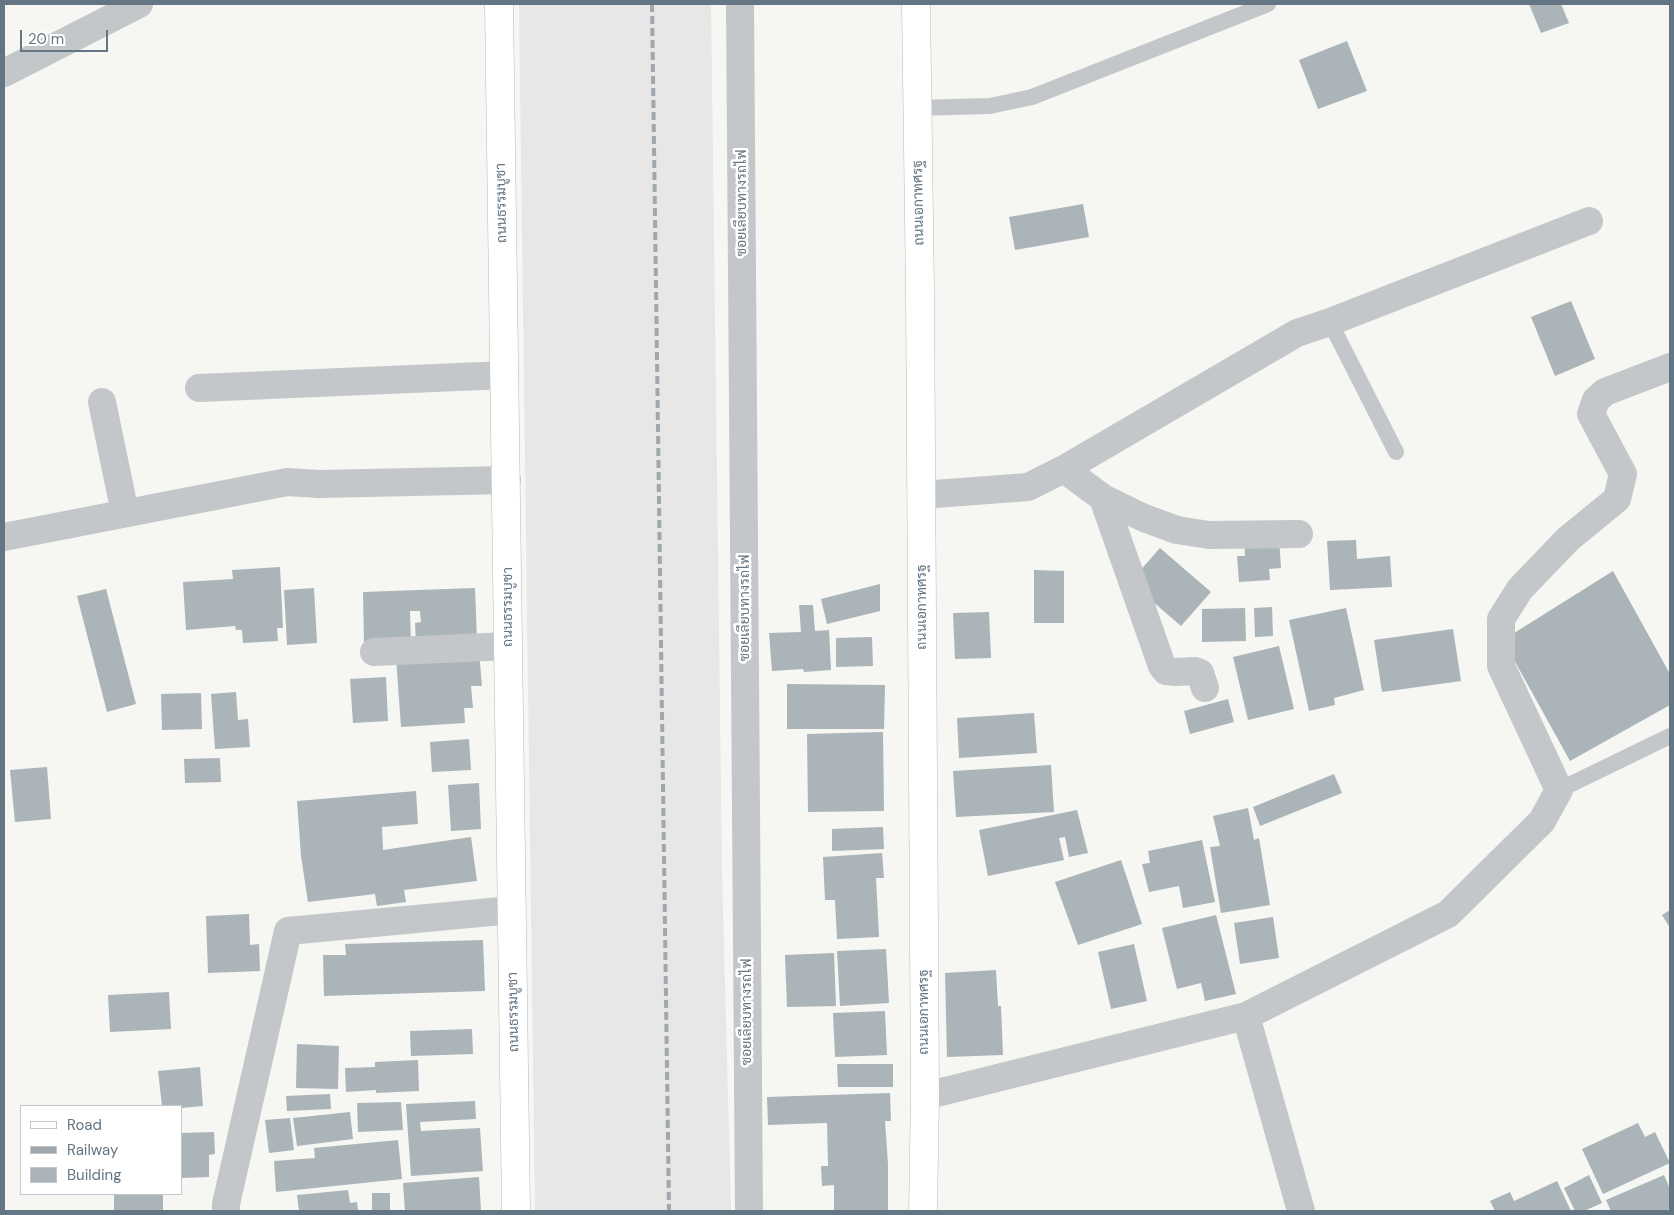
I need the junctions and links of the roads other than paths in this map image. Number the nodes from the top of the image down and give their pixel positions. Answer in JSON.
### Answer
{"nodes":[{"id":1,"x":139,"y":4,"type":"edge"},
{"id":2,"x":499,"y":4,"type":"edge"},
{"id":3,"x":740,"y":4,"type":"edge"},
{"id":4,"x":916,"y":4,"type":"edge"},
{"id":5,"x":1268,"y":4,"type":"edge"},
{"id":6,"x":4,"y":72,"type":"edge"},
{"id":7,"x":918,"y":108,"type":"junction"},
{"id":8,"x":1589,"y":221,"type":"dead end"},
{"id":9,"x":1330,"y":322,"type":"junction"},
{"id":10,"x":1670,"y":366,"type":"edge"},
{"id":11,"x":505,"y":375,"type":"junction"},
{"id":12,"x":199,"y":388,"type":"dead end"},
{"id":13,"x":102,"y":402,"type":"dead end"},
{"id":14,"x":1396,"y":452,"type":"dead end"},
{"id":15,"x":1064,"y":468,"type":"junction"},
{"id":16,"x":507,"y":480,"type":"junction"},
{"id":17,"x":921,"y":495,"type":"junction"},
{"id":18,"x":1103,"y":498,"type":"junction"},
{"id":19,"x":125,"y":514,"type":"junction"},
{"id":20,"x":1300,"y":534,"type":"dead end"},
{"id":21,"x":4,"y":538,"type":"edge"},
{"id":22,"x":508,"y":646,"type":"junction"},
{"id":23,"x":374,"y":652,"type":"dead end"},
{"id":24,"x":1204,"y":688,"type":"dead end"},
{"id":25,"x":1670,"y":736,"type":"edge"},
{"id":26,"x":1559,"y":790,"type":"junction"},
{"id":27,"x":512,"y":910,"type":"junction"},
{"id":28,"x":1246,"y":1016,"type":"junction"},
{"id":29,"x":925,"y":1096,"type":"junction"},
{"id":30,"x":226,"y":1211,"type":"edge"},
{"id":31,"x":516,"y":1211,"type":"edge"},
{"id":32,"x":749,"y":1211,"type":"edge"},
{"id":33,"x":924,"y":1211,"type":"edge"},
{"id":34,"x":1301,"y":1211,"type":"edge"}],
"edges":[{"from":1,"to":6,"type":"street"},
{"from":2,"to":11,"type":"main road","name":"ถนนธรรมบูชา"},
{"from":3,"to":32,"type":"street","name":"ซอยเลียบทางรถไฟ"},
{"from":4,"to":7,"type":"main road","name":"ถนนเอกาทศรฐ"},
{"from":5,"to":7,"type":"lane"},
{"from":7,"to":17,"type":"main road","name":"ถนนเอกาทศรฐ"},
{"from":8,"to":9,"type":"street"},
{"from":9,"to":14,"type":"lane"},
{"from":9,"to":15,"type":"street"},
{"from":10,"to":26,"type":"street"},
{"from":11,"to":12,"type":"street"},
{"from":11,"to":16,"type":"main road","name":"ถนนธรรมบูชา"},
{"from":13,"to":19,"type":"street"},
{"from":15,"to":17,"type":"street"},
{"from":15,"to":18,"type":"street"},
{"from":16,"to":19,"type":"street"},
{"from":16,"to":22,"type":"main road","name":"ถนนธรรมบูชา"},
{"from":17,"to":29,"type":"main road","name":"ถนนเอกาทศรฐ"},
{"from":18,"to":20,"type":"street"},
{"from":18,"to":24,"type":"street"},
{"from":19,"to":21,"type":"street"},
{"from":22,"to":23,"type":"street"},
{"from":22,"to":27,"type":"main road","name":"ถนนธรรมบูชา"},
{"from":25,"to":26,"type":"lane"},
{"from":26,"to":28,"type":"street"},
{"from":27,"to":30,"type":"street"},
{"from":27,"to":31,"type":"main road","name":"ถนนธรรมบูชา"},
{"from":28,"to":29,"type":"street"},
{"from":28,"to":34,"type":"street"},
{"from":29,"to":33,"type":"main road","name":"ถนนเอกาทศรฐ"}]}
